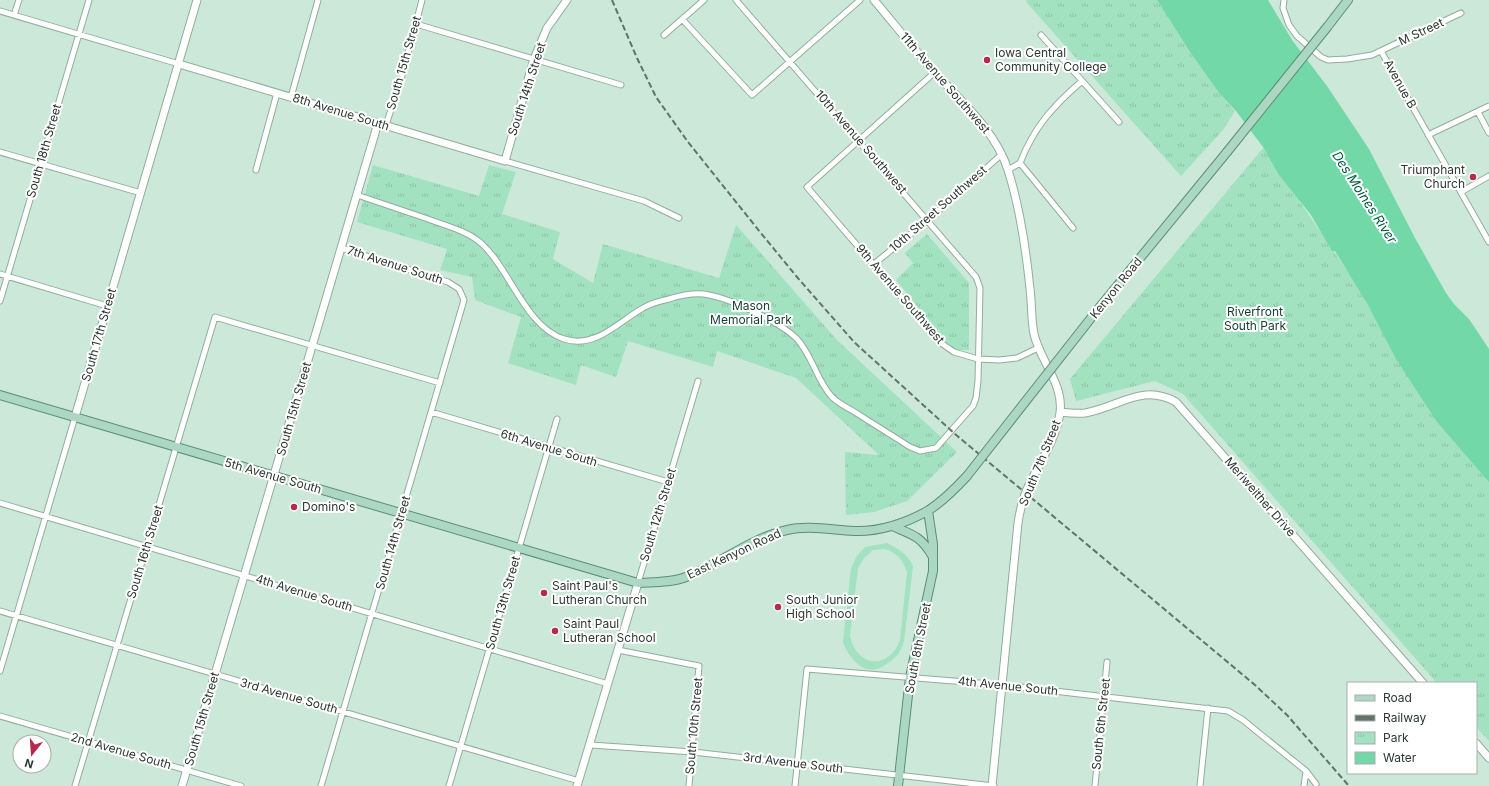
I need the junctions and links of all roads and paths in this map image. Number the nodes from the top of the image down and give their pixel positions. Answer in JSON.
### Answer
{"nodes":[{"id":1,"x":19,"y":0,"type":"edge"},
{"id":2,"x":89,"y":0,"type":"edge"},
{"id":3,"x":197,"y":0,"type":"edge"},
{"id":4,"x":318,"y":0,"type":"edge"},
{"id":5,"x":422,"y":0,"type":"edge"},
{"id":6,"x":567,"y":0,"type":"edge"},
{"id":7,"x":704,"y":0,"type":"edge"},
{"id":8,"x":736,"y":0,"type":"edge"},
{"id":9,"x":860,"y":0,"type":"edge"},
{"id":10,"x":874,"y":0,"type":"edge"},
{"id":11,"x":1284,"y":0,"type":"edge"},
{"id":12,"x":1348,"y":0,"type":"edge"},
{"id":13,"x":0,"y":11,"type":"edge"},
{"id":14,"x":1461,"y":13,"type":"dead end"},
{"id":15,"x":14,"y":15,"type":"junction"},
{"id":16,"x":682,"y":19,"type":"junction"},
{"id":17,"x":416,"y":24,"type":"junction"},
{"id":18,"x":78,"y":34,"type":"junction"},
{"id":19,"x":664,"y":35,"type":"dead end"},
{"id":20,"x":1041,"y":35,"type":"dead end"},
{"id":21,"x":1381,"y":50,"type":"junction"},
{"id":22,"x":534,"y":60,"type":"junction"},
{"id":23,"x":790,"y":61,"type":"junction"},
{"id":24,"x":179,"y":64,"type":"junction"},
{"id":25,"x":935,"y":72,"type":"junction"},
{"id":26,"x":1082,"y":81,"type":"junction"},
{"id":27,"x":620,"y":85,"type":"dead end"},
{"id":28,"x":277,"y":93,"type":"junction"},
{"id":29,"x":291,"y":97,"type":"junction"},
{"id":30,"x":1489,"y":106,"type":"edge"},
{"id":31,"x":1478,"y":112,"type":"junction"},
{"id":32,"x":1119,"y":122,"type":"dead end"},
{"id":33,"x":378,"y":123,"type":"junction"},
{"id":34,"x":386,"y":125,"type":"junction"},
{"id":35,"x":1489,"y":133,"type":"edge"},
{"id":36,"x":1428,"y":135,"type":"junction"},
{"id":37,"x":860,"y":141,"type":"junction"},
{"id":38,"x":0,"y":152,"type":"edge"},
{"id":39,"x":1002,"y":154,"type":"junction"},
{"id":40,"x":505,"y":161,"type":"junction"},
{"id":41,"x":1020,"y":163,"type":"junction"},
{"id":42,"x":40,"y":164,"type":"junction"},
{"id":43,"x":256,"y":170,"type":"dead end"},
{"id":44,"x":1008,"y":170,"type":"junction"},
{"id":45,"x":1489,"y":176,"type":"edge"},
{"id":46,"x":1461,"y":192,"type":"junction"},
{"id":47,"x":141,"y":193,"type":"junction"},
{"id":48,"x":357,"y":195,"type":"junction"},
{"id":49,"x":679,"y":218,"type":"dead end"},
{"id":50,"x":928,"y":220,"type":"junction"},
{"id":51,"x":1073,"y":228,"type":"dead end"},
{"id":52,"x":1489,"y":242,"type":"edge"},
{"id":53,"x":341,"y":248,"type":"junction"},
{"id":54,"x":874,"y":264,"type":"junction"},
{"id":55,"x":0,"y":274,"type":"edge"},
{"id":56,"x":8,"y":276,"type":"junction"},
{"id":57,"x":464,"y":300,"type":"joint"},
{"id":58,"x":0,"y":301,"type":"edge"},
{"id":59,"x":107,"y":306,"type":"junction"},
{"id":60,"x":312,"y":346,"type":"junction"},
{"id":61,"x":1038,"y":348,"type":"junction"},
{"id":62,"x":978,"y":359,"type":"junction"},
{"id":63,"x":698,"y":381,"type":"dead end"},
{"id":64,"x":440,"y":383,"type":"junction"},
{"id":65,"x":0,"y":395,"type":"edge"},
{"id":66,"x":431,"y":412,"type":"junction"},
{"id":67,"x":1060,"y":412,"type":"junction"},
{"id":68,"x":74,"y":417,"type":"junction"},
{"id":69,"x":557,"y":419,"type":"dead end"},
{"id":70,"x":176,"y":447,"type":"junction"},
{"id":71,"x":548,"y":448,"type":"junction"},
{"id":72,"x":274,"y":476,"type":"junction"},
{"id":73,"x":668,"y":482,"type":"junction"},
{"id":74,"x":0,"y":503,"type":"edge"},
{"id":75,"x":928,"y":511,"type":"junction"},
{"id":76,"x":401,"y":513,"type":"junction"},
{"id":77,"x":45,"y":516,"type":"junction"},
{"id":78,"x":892,"y":526,"type":"junction"},
{"id":79,"x":854,"y":531,"type":"joint"},
{"id":80,"x":146,"y":546,"type":"junction"},
{"id":81,"x":519,"y":548,"type":"junction"},
{"id":82,"x":933,"y":557,"type":"junction"},
{"id":83,"x":245,"y":576,"type":"junction"},
{"id":84,"x":638,"y":583,"type":"junction"},
{"id":85,"x":0,"y":611,"type":"edge"},
{"id":86,"x":372,"y":613,"type":"junction"},
{"id":87,"x":16,"y":616,"type":"junction"},
{"id":88,"x":117,"y":646,"type":"junction"},
{"id":89,"x":490,"y":648,"type":"junction"},
{"id":90,"x":618,"y":650,"type":"junction"},
{"id":91,"x":1108,"y":662,"type":"dead end"},
{"id":92,"x":0,"y":671,"type":"edge"},
{"id":93,"x":215,"y":674,"type":"junction"},
{"id":94,"x":910,"y":677,"type":"junction"},
{"id":95,"x":1422,"y":682,"type":"edge"},
{"id":96,"x":608,"y":684,"type":"junction"},
{"id":97,"x":1002,"y":685,"type":"junction"},
{"id":98,"x":1104,"y":697,"type":"junction"},
{"id":99,"x":1208,"y":708,"type":"junction"},
{"id":100,"x":343,"y":712,"type":"junction"},
{"id":101,"x":0,"y":716,"type":"edge"},
{"id":102,"x":88,"y":742,"type":"junction"},
{"id":103,"x":590,"y":745,"type":"junction"},
{"id":104,"x":1477,"y":745,"type":"edge"},
{"id":105,"x":461,"y":746,"type":"junction"},
{"id":106,"x":693,"y":752,"type":"junction"},
{"id":107,"x":1489,"y":758,"type":"edge"},
{"id":108,"x":797,"y":764,"type":"junction"},
{"id":109,"x":187,"y":770,"type":"junction"},
{"id":110,"x":1306,"y":771,"type":"junction"},
{"id":111,"x":900,"y":775,"type":"junction"},
{"id":112,"x":578,"y":783,"type":"edge"},
{"id":113,"x":1316,"y":784,"type":"dead end"},
{"id":114,"x":75,"y":786,"type":"edge"},
{"id":115,"x":182,"y":786,"type":"edge"},
{"id":116,"x":241,"y":786,"type":"edge"},
{"id":117,"x":321,"y":786,"type":"edge"},
{"id":118,"x":449,"y":786,"type":"edge"},
{"id":119,"x":689,"y":786,"type":"edge"},
{"id":120,"x":795,"y":786,"type":"edge"},
{"id":121,"x":898,"y":786,"type":"edge"},
{"id":122,"x":993,"y":786,"type":"edge"},
{"id":123,"x":1095,"y":786,"type":"edge"},
{"id":124,"x":1200,"y":786,"type":"edge"},
{"id":125,"x":1304,"y":786,"type":"edge"}],
"edges":[{"from":1,"to":15,"type":"street"},
{"from":2,"to":18,"type":"street","name":"South 18th Street"},
{"from":3,"to":24,"type":"street","name":"South 17th Street"},
{"from":4,"to":29,"type":"street"},
{"from":5,"to":17,"type":"street","name":"South 15th Street"},
{"from":6,"to":22,"type":"street","name":"South 14th Street"},
{"from":7,"to":16,"type":"street"},
{"from":8,"to":23,"type":"street","name":"10th Avenue Southwest"},
{"from":9,"to":23,"type":"street"},
{"from":10,"to":25,"type":"street","name":"11th Avenue Southwest"},
{"from":11,"to":21,"type":"street","name":"Avenue B"},
{"from":12,"to":75,"type":"main road","name":"Kenyon Road","bridge":true},
{"from":13,"to":15,"type":"street","name":"8th Avenue South"},
{"from":14,"to":21,"type":"street","name":"M Street"},
{"from":15,"to":18,"type":"street","name":"8th Avenue South"},
{"from":16,"to":19,"type":"street"},
{"from":16,"to":23,"type":"street"},
{"from":17,"to":22,"type":"street"},
{"from":17,"to":34,"type":"street","name":"South 15th Street"},
{"from":18,"to":24,"type":"street","name":"8th Avenue South"},
{"from":18,"to":42,"type":"street","name":"South 18th Street"},
{"from":20,"to":26,"type":"street"},
{"from":21,"to":36,"type":"street","name":"Avenue B"},
{"from":22,"to":27,"type":"street"},
{"from":22,"to":40,"type":"street","name":"South 14th Street"},
{"from":23,"to":37,"type":"street","name":"10th Avenue Southwest"},
{"from":24,"to":28,"type":"street","name":"8th Avenue South"},
{"from":24,"to":47,"type":"street","name":"South 17th Street"},
{"from":25,"to":37,"type":"street"},
{"from":25,"to":39,"type":"street","name":"11th Avenue Southwest"},
{"from":26,"to":32,"type":"street"},
{"from":26,"to":41,"type":"street"},
{"from":28,"to":29,"type":"street","name":"8th Avenue South"},
{"from":28,"to":43,"type":"street"},
{"from":29,"to":33,"type":"street","name":"8th Avenue South"},
{"from":30,"to":31,"type":"street"},
{"from":31,"to":35,"type":"street"},
{"from":31,"to":36,"type":"street"},
{"from":33,"to":34,"type":"street","name":"8th Avenue South"},
{"from":33,"to":48,"type":"street","name":"South 15th Street"},
{"from":34,"to":40,"type":"street","name":"8th Avenue South"},
{"from":36,"to":46,"type":"street","name":"Avenue B"},
{"from":37,"to":50,"type":"street","name":"10th Avenue Southwest"},
{"from":37,"to":54,"type":"street","name":"9th Avenue Southwest"},
{"from":38,"to":42,"type":"street"},
{"from":39,"to":44,"type":"street","name":"11th Avenue Southwest"},
{"from":39,"to":50,"type":"street","name":"10th Street Southwest"},
{"from":40,"to":49,"type":"street","name":"8th Avenue South"},
{"from":41,"to":44,"type":"street"},
{"from":41,"to":51,"type":"street"},
{"from":42,"to":47,"type":"street"},
{"from":42,"to":56,"type":"street","name":"South 18th Street"},
{"from":44,"to":61,"type":"street","name":"South 7th Street"},
{"from":45,"to":46,"type":"street"},
{"from":46,"to":52,"type":"street","name":"Avenue B"},
{"from":47,"to":59,"type":"street","name":"South 17th Street"},
{"from":48,"to":53,"type":"street","name":"South 15th Street"},
{"from":48,"to":62,"type":"street"},
{"from":50,"to":54,"type":"street","name":"10th Street Southwest"},
{"from":50,"to":62,"type":"street","name":"10th Avenue Southwest"},
{"from":53,"to":57,"type":"street","name":"7th Avenue South"},
{"from":53,"to":60,"type":"street","name":"South 15th Street"},
{"from":54,"to":62,"type":"street","name":"9th Avenue Southwest"},
{"from":55,"to":56,"type":"street"},
{"from":56,"to":58,"type":"street","name":"South 18th Street"},
{"from":56,"to":59,"type":"street"},
{"from":57,"to":64,"type":"street","name":"South 14th Street"},
{"from":59,"to":68,"type":"street","name":"South 17th Street"},
{"from":60,"to":64,"type":"street"},
{"from":60,"to":70,"type":"street","name":"South 16th Street"},
{"from":60,"to":72,"type":"street","name":"South 15th Street"},
{"from":61,"to":62,"type":"street","name":"9th Avenue Southwest"},
{"from":61,"to":67,"type":"street","name":"South 7th Street"},
{"from":63,"to":73,"type":"street","name":"South 12th Street"},
{"from":64,"to":66,"type":"street","name":"South 14th Street"},
{"from":65,"to":68,"type":"main road","name":"5th Avenue South"},
{"from":66,"to":71,"type":"street","name":"6th Avenue South"},
{"from":66,"to":76,"type":"street","name":"South 14th Street"},
{"from":67,"to":95,"type":"street","name":"Meriweither Drive"},
{"from":67,"to":97,"type":"street","name":"South 7th Street"},
{"from":68,"to":70,"type":"main road","name":"5th Avenue South"},
{"from":68,"to":77,"type":"street","name":"South 17th Street"},
{"from":69,"to":71,"type":"street","name":"South 13th Street"},
{"from":70,"to":72,"type":"main road","name":"5th Avenue South"},
{"from":70,"to":80,"type":"street","name":"South 16th Street"},
{"from":71,"to":73,"type":"street","name":"6th Avenue South"},
{"from":71,"to":81,"type":"street","name":"South 13th Street"},
{"from":72,"to":76,"type":"main road","name":"5th Avenue South"},
{"from":72,"to":83,"type":"street","name":"South 15th Street"},
{"from":73,"to":84,"type":"street","name":"South 12th Street"},
{"from":74,"to":77,"type":"street","name":"4th Avenue South"},
{"from":75,"to":78,"type":"main road","name":"Kenyon Road"},
{"from":75,"to":82,"type":"main road","name":"South 8th Street"},
{"from":76,"to":81,"type":"main road","name":"5th Avenue South"},
{"from":76,"to":86,"type":"street","name":"South 14th Street"},
{"from":77,"to":80,"type":"street","name":"4th Avenue South"},
{"from":77,"to":87,"type":"street","name":"South 17th Street"},
{"from":78,"to":79,"type":"main road","name":"Kenyon Road"},
{"from":78,"to":82,"type":"main road"},
{"from":79,"to":84,"type":"main road","name":"East Kenyon Road"},
{"from":80,"to":83,"type":"street","name":"4th Avenue South"},
{"from":80,"to":88,"type":"street","name":"South 16th Street"},
{"from":81,"to":84,"type":"main road","name":"5th Avenue South"},
{"from":81,"to":89,"type":"street","name":"South 13th Street"},
{"from":82,"to":94,"type":"main road","name":"South 8th Street"},
{"from":83,"to":86,"type":"street","name":"4th Avenue South"},
{"from":83,"to":93,"type":"street","name":"South 15th Street"},
{"from":84,"to":90,"type":"street","name":"South 12th Street"},
{"from":85,"to":87,"type":"street","name":"3rd Avenue South"},
{"from":86,"to":89,"type":"street","name":"4th Avenue South"},
{"from":86,"to":100,"type":"street","name":"South 14th Street"},
{"from":87,"to":88,"type":"street","name":"3rd Avenue South"},
{"from":87,"to":92,"type":"street","name":"South 17th Street"},
{"from":88,"to":93,"type":"street","name":"3rd Avenue South"},
{"from":88,"to":102,"type":"street","name":"South 16th Street"},
{"from":89,"to":96,"type":"street","name":"4th Avenue South"},
{"from":89,"to":105,"type":"street","name":"South 13th Street"},
{"from":90,"to":96,"type":"street","name":"South 12th Street"},
{"from":90,"to":106,"type":"street","name":"South 10th Street"},
{"from":91,"to":98,"type":"street","name":"South 6th Street"},
{"from":93,"to":100,"type":"street","name":"3rd Avenue South"},
{"from":93,"to":109,"type":"street","name":"South 15th Street"},
{"from":94,"to":97,"type":"street","name":"4th Avenue South"},
{"from":94,"to":108,"type":"street","name":"4th Avenue South"},
{"from":94,"to":111,"type":"main road","name":"South 8th Street"},
{"from":96,"to":103,"type":"street","name":"South 12th Street"},
{"from":97,"to":98,"type":"street","name":"4th Avenue South"},
{"from":97,"to":122,"type":"street","name":"South 7th Street"},
{"from":98,"to":99,"type":"street","name":"4th Avenue South"},
{"from":98,"to":123,"type":"street","name":"South 6th Street"},
{"from":99,"to":110,"type":"street","name":"4th Avenue South"},
{"from":99,"to":124,"type":"street"},
{"from":100,"to":105,"type":"street","name":"3rd Avenue South"},
{"from":100,"to":117,"type":"street","name":"South 14th Street"},
{"from":101,"to":102,"type":"street","name":"2nd Avenue South"},
{"from":102,"to":109,"type":"street","name":"2nd Avenue South"},
{"from":102,"to":114,"type":"street","name":"South 16th Street"},
{"from":103,"to":106,"type":"street","name":"3rd Avenue South"},
{"from":103,"to":112,"type":"street","name":"South 12th Street"},
{"from":104,"to":107,"type":"street"},
{"from":105,"to":112,"type":"street","name":"3rd Avenue South"},
{"from":105,"to":118,"type":"street","name":"South 13th Street"},
{"from":106,"to":108,"type":"street","name":"3rd Avenue South"},
{"from":106,"to":119,"type":"street","name":"South 10th Street"},
{"from":108,"to":111,"type":"street","name":"3rd Avenue South"},
{"from":108,"to":120,"type":"street"},
{"from":109,"to":115,"type":"street","name":"South 15th Street"},
{"from":109,"to":116,"type":"street","name":"2nd Avenue South"},
{"from":110,"to":113,"type":"street","name":"4th Avenue South"},
{"from":110,"to":125,"type":"street"},
{"from":111,"to":121,"type":"main road","name":"South 8th Street"},
{"from":111,"to":122,"type":"street","name":"3rd Avenue South"}]}
